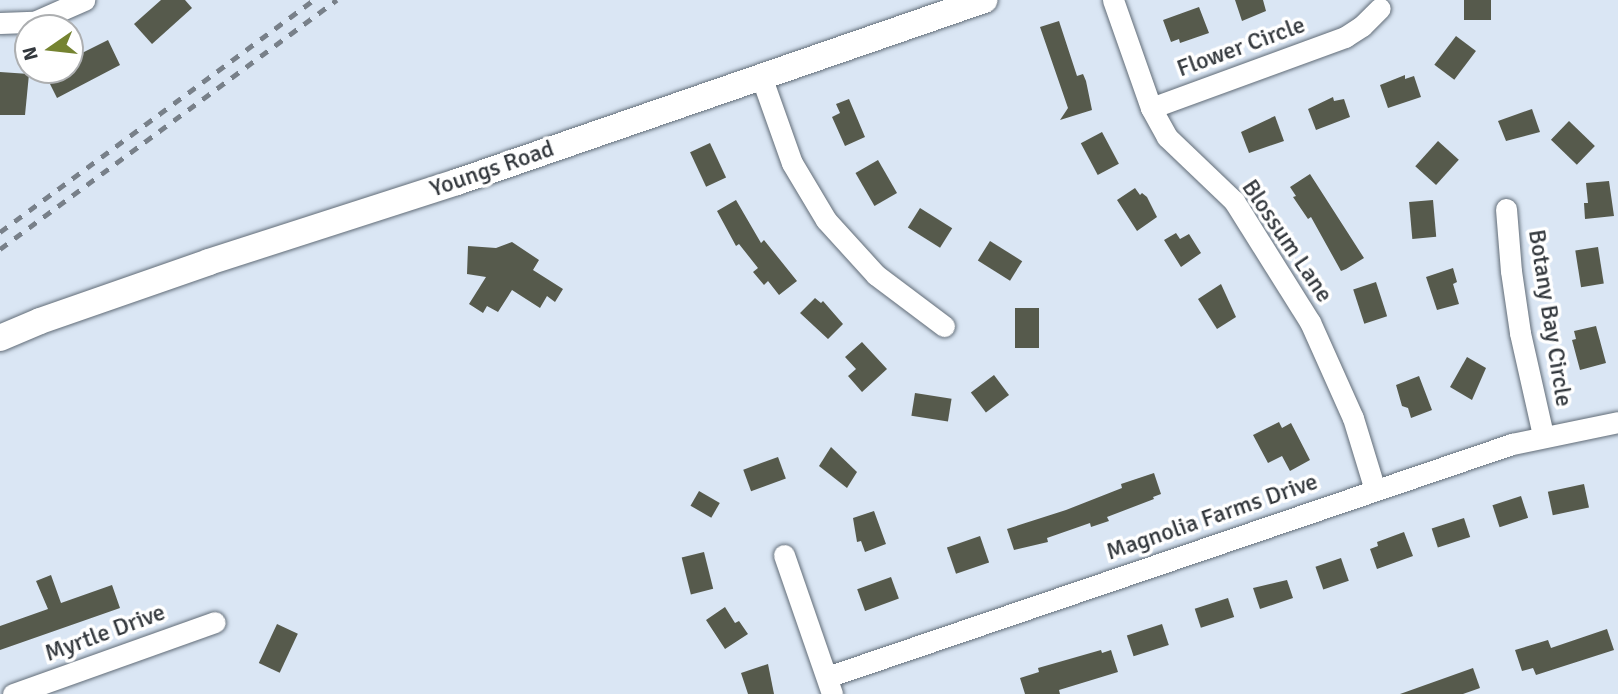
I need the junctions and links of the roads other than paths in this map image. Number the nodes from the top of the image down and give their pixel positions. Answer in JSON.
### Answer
{"nodes":[{"id":1,"x":84,"y":0,"type":"edge"},
{"id":2,"x":984,"y":0,"type":"edge"},
{"id":3,"x":1114,"y":0,"type":"edge"},
{"id":4,"x":1380,"y":8,"type":"dead end"},
{"id":5,"x":0,"y":23,"type":"edge"},
{"id":6,"x":761,"y":76,"type":"junction"},
{"id":7,"x":1152,"y":107,"type":"junction"},
{"id":8,"x":1506,"y":209,"type":"dead end"},
{"id":9,"x":944,"y":326,"type":"dead end"},
{"id":10,"x":0,"y":338,"type":"edge"},
{"id":11,"x":1618,"y":422,"type":"edge"},
{"id":12,"x":1543,"y":435,"type":"junction"},
{"id":13,"x":1375,"y":490,"type":"junction"},
{"id":14,"x":784,"y":555,"type":"dead end"},
{"id":15,"x":215,"y":622,"type":"dead end"},
{"id":16,"x":829,"y":685,"type":"edge"},
{"id":17,"x":13,"y":694,"type":"edge"}],
"edges":[{"from":1,"to":5,"type":"street"},
{"from":2,"to":6,"type":"street","name":"Youngs Road"},
{"from":3,"to":7,"type":"street","name":"Blossum Lane"},
{"from":4,"to":7,"type":"street","name":"Flower Circle"},
{"from":6,"to":9,"type":"street"},
{"from":6,"to":10,"type":"street","name":"Youngs Road"},
{"from":7,"to":13,"type":"street","name":"Blossum Lane"},
{"from":8,"to":12,"type":"street","name":"Botany Bay Circle"},
{"from":11,"to":12,"type":"street","name":"Magnolia Farms Drive"},
{"from":12,"to":13,"type":"street","name":"Magnolia Farms Drive"},
{"from":13,"to":16,"type":"street","name":"Magnolia Farms Drive"},
{"from":14,"to":16,"type":"street"},
{"from":15,"to":17,"type":"street","name":"Myrtle Drive"}]}
